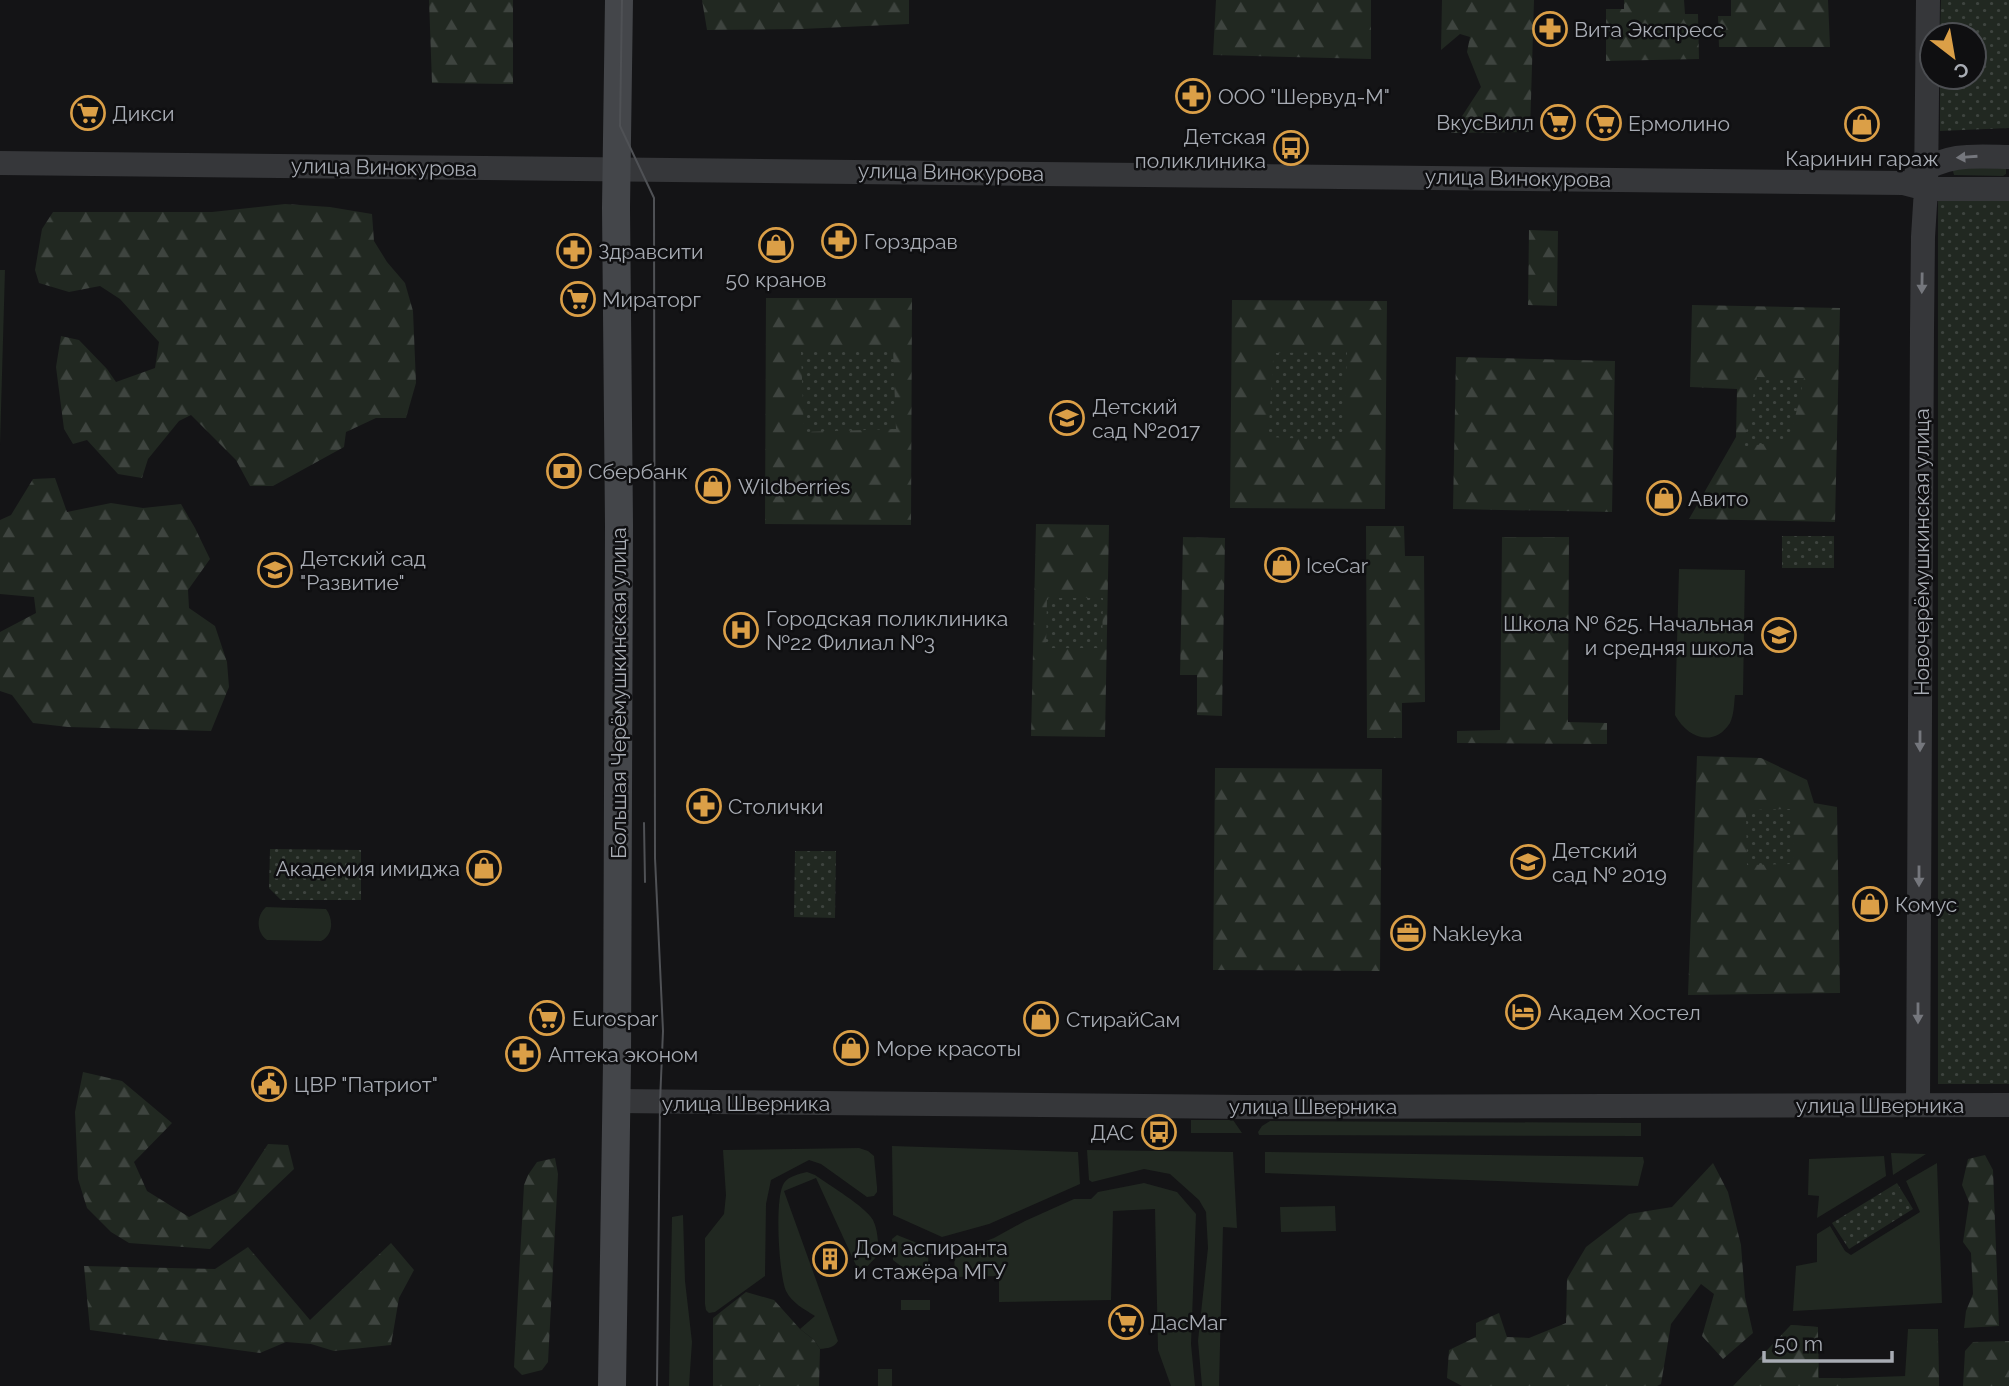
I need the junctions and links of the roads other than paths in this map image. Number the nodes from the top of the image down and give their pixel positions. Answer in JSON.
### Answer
{"nodes":[{"id":1,"x":619,"y":0,"type":"edge"},
{"id":2,"x":1928,"y":0,"type":"edge"},
{"id":3,"x":2009,"y":157,"type":"edge"},
{"id":4,"x":0,"y":163,"type":"edge"},
{"id":5,"x":617,"y":169,"type":"junction"},
{"id":6,"x":1927,"y":178,"type":"junction"},
{"id":7,"x":2009,"y":189,"type":"edge"},
{"id":8,"x":617,"y":1101,"type":"junction"},
{"id":9,"x":1918,"y":1105,"type":"junction"},
{"id":10,"x":2009,"y":1105,"type":"edge"},
{"id":11,"x":612,"y":1386,"type":"edge"}],
"edges":[{"from":1,"to":5,"type":"main road","name":"Большая Черёмушкинская улица"},
{"from":2,"to":6,"type":"street","name":"Новочерёмушкинская улица"},
{"from":3,"to":6,"type":"street","one_way":true},
{"from":4,"to":5,"type":"street","name":"улица Винокурова"},
{"from":5,"to":6,"type":"street","name":"улица Винокурова"},
{"from":5,"to":8,"type":"main road","name":"Большая Черёмушкинская улица"},
{"from":6,"to":7,"type":"street","name":"улица Винокурова"},
{"from":6,"to":9,"type":"street","name":"Новочерёмушкинская улица","one_way":true},
{"from":8,"to":9,"type":"street","name":"улица Шверника"},
{"from":8,"to":11,"type":"main road","name":"Большая Черёмушкинская улица"},
{"from":9,"to":10,"type":"street","name":"улица Шверника"}]}
